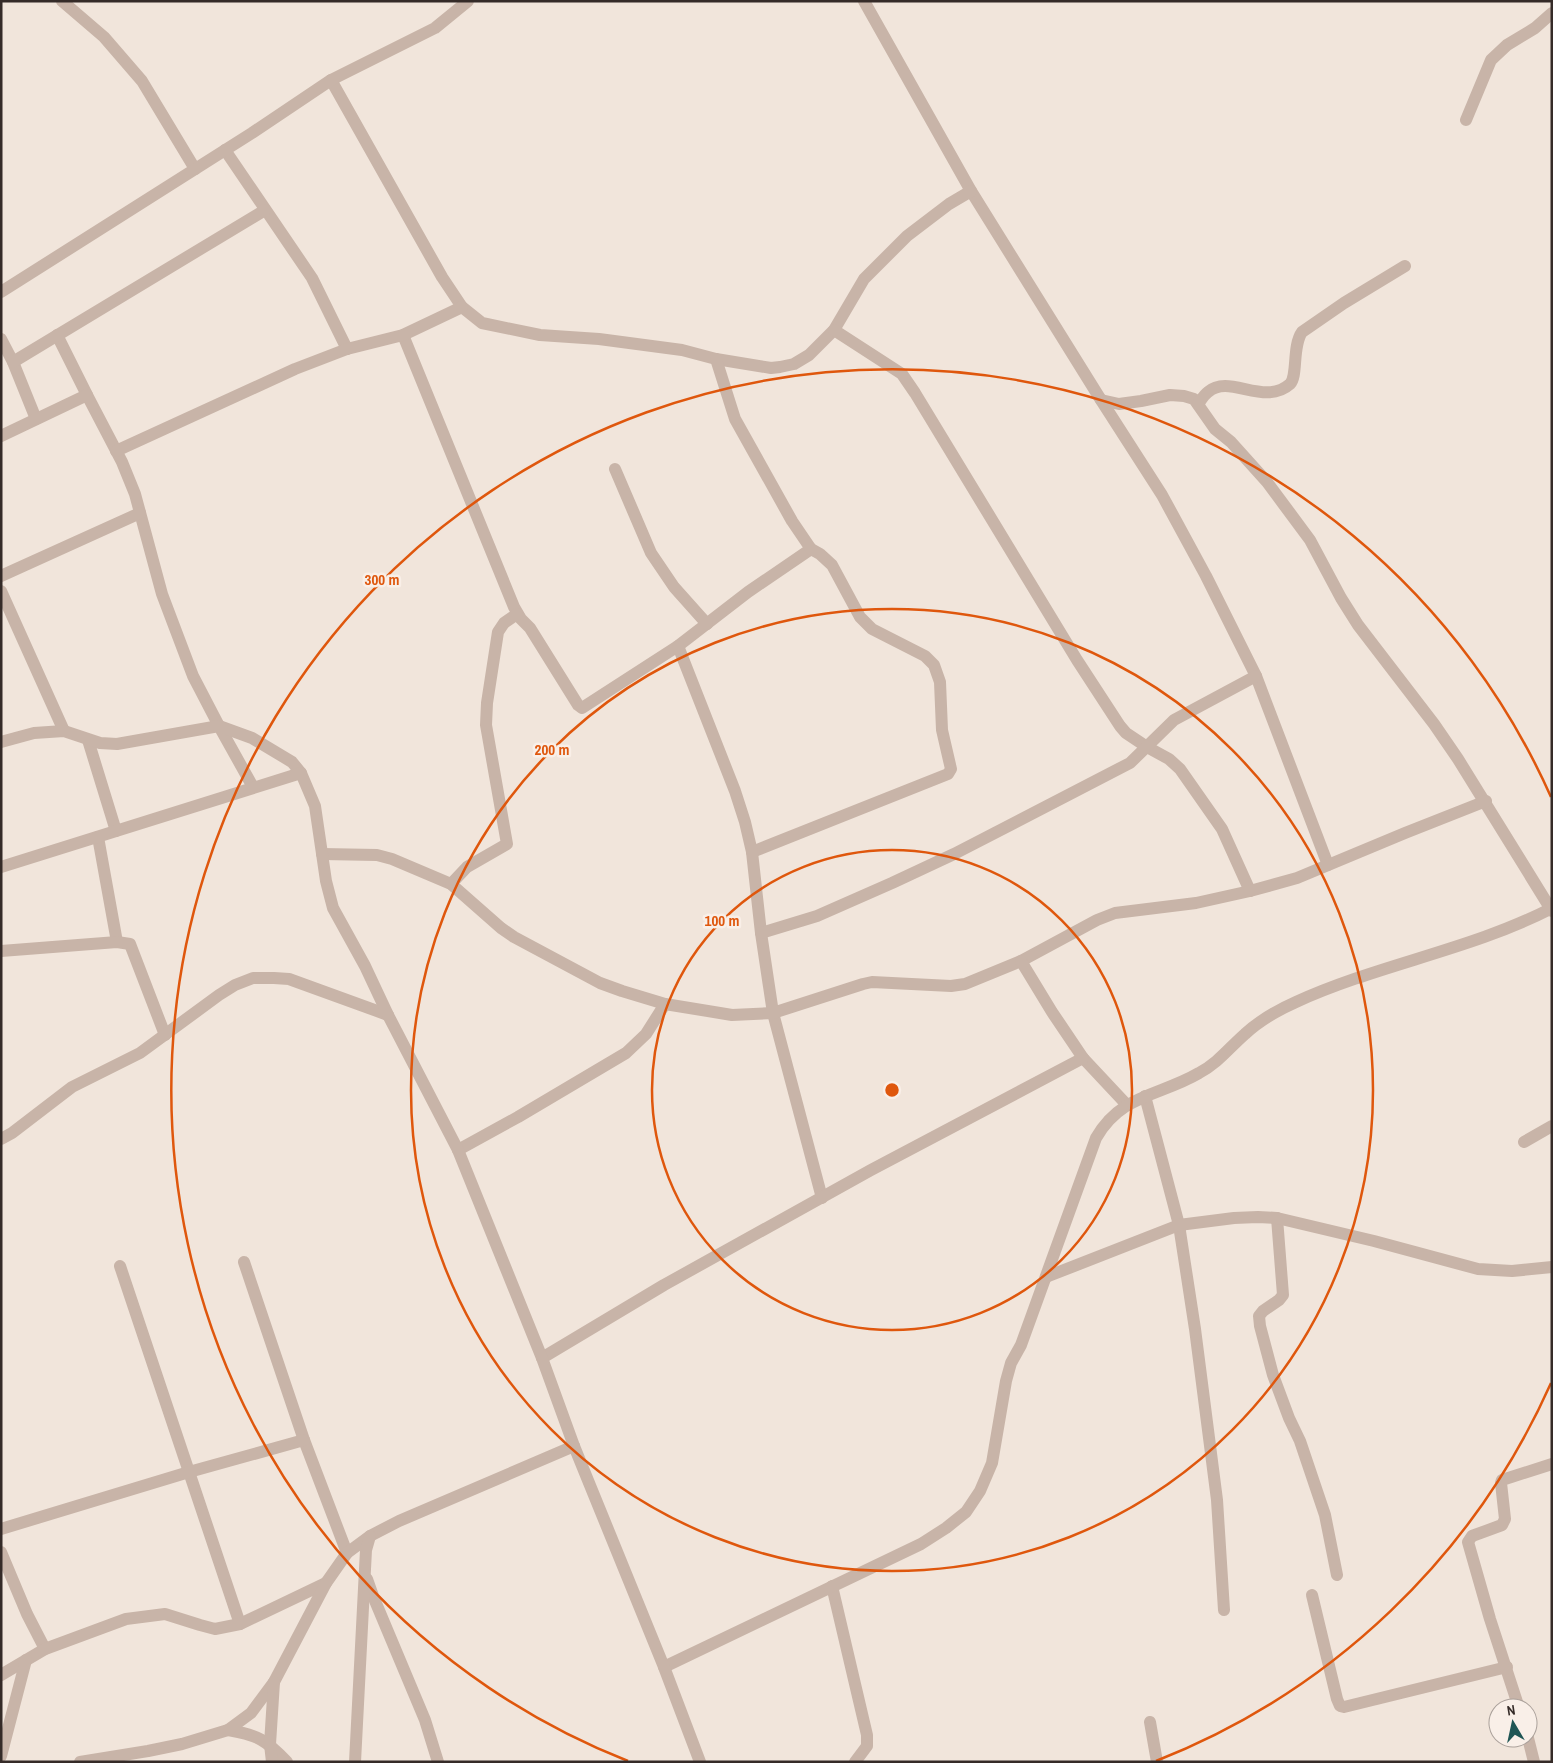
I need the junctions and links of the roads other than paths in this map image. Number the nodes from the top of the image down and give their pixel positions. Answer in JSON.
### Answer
{"nodes":[{"id":1,"x":62,"y":1,"type":"edge"},
{"id":2,"x":468,"y":1,"type":"edge"},
{"id":3,"x":864,"y":1,"type":"edge"},
{"id":4,"x":1552,"y":13,"type":"edge"},
{"id":5,"x":331,"y":80,"type":"junction"},
{"id":6,"x":1466,"y":120,"type":"dead end"},
{"id":7,"x":225,"y":150,"type":"junction"},
{"id":8,"x":195,"y":169,"type":"junction"},
{"id":9,"x":971,"y":191,"type":"junction"},
{"id":10,"x":265,"y":210,"type":"junction"},
{"id":11,"x":1404,"y":266,"type":"dead end"},
{"id":12,"x":1,"y":292,"type":"edge"},
{"id":13,"x":462,"y":306,"type":"junction"},
{"id":14,"x":834,"y":330,"type":"junction"},
{"id":15,"x":57,"y":335,"type":"junction"},
{"id":16,"x":403,"y":335,"type":"junction"},
{"id":17,"x":1,"y":339,"type":"edge"},
{"id":18,"x":347,"y":349,"type":"junction"},
{"id":19,"x":716,"y":359,"type":"junction"},
{"id":20,"x":13,"y":362,"type":"junction"},
{"id":21,"x":88,"y":395,"type":"junction"},
{"id":22,"x":1101,"y":400,"type":"junction"},
{"id":23,"x":1198,"y":404,"type":"junction"},
{"id":24,"x":36,"y":419,"type":"junction"},
{"id":25,"x":1,"y":436,"type":"edge"},
{"id":26,"x":116,"y":451,"type":"junction"},
{"id":27,"x":615,"y":469,"type":"dead end"},
{"id":28,"x":140,"y":513,"type":"junction"},
{"id":29,"x":811,"y":549,"type":"junction"},
{"id":30,"x":1,"y":576,"type":"edge"},
{"id":31,"x":1,"y":590,"type":"edge"},
{"id":32,"x":517,"y":614,"type":"junction"},
{"id":33,"x":706,"y":624,"type":"junction"},
{"id":34,"x":678,"y":646,"type":"junction"},
{"id":35,"x":1256,"y":676,"type":"junction"},
{"id":36,"x":218,"y":726,"type":"junction"},
{"id":37,"x":64,"y":731,"type":"junction"},
{"id":38,"x":88,"y":740,"type":"junction"},
{"id":39,"x":1,"y":742,"type":"edge"},
{"id":40,"x":1147,"y":747,"type":"junction"},
{"id":41,"x":301,"y":773,"type":"junction"},
{"id":42,"x":253,"y":787,"type":"junction"},
{"id":43,"x":1486,"y":802,"type":"junction"},
{"id":44,"x":116,"y":831,"type":"junction"},
{"id":45,"x":98,"y":837,"type":"junction"},
{"id":46,"x":752,"y":852,"type":"junction"},
{"id":47,"x":322,"y":854,"type":"junction"},
{"id":48,"x":1328,"y":865,"type":"junction"},
{"id":49,"x":1,"y":867,"type":"edge"},
{"id":50,"x":451,"y":884,"type":"junction"},
{"id":51,"x":1250,"y":891,"type":"junction"},
{"id":52,"x":1551,"y":909,"type":"edge"},
{"id":53,"x":761,"y":933,"type":"junction"},
{"id":54,"x":117,"y":942,"type":"junction"},
{"id":55,"x":1,"y":951,"type":"edge"},
{"id":56,"x":1021,"y":962,"type":"junction"},
{"id":57,"x":665,"y":1004,"type":"junction"},
{"id":58,"x":773,"y":1013,"type":"junction"},
{"id":59,"x":388,"y":1015,"type":"junction"},
{"id":60,"x":165,"y":1035,"type":"junction"},
{"id":61,"x":1083,"y":1058,"type":"junction"},
{"id":62,"x":1145,"y":1096,"type":"junction"},
{"id":63,"x":1127,"y":1105,"type":"junction"},
{"id":64,"x":1552,"y":1126,"type":"edge"},
{"id":65,"x":1,"y":1140,"type":"edge"},
{"id":66,"x":1524,"y":1142,"type":"dead end"},
{"id":67,"x":458,"y":1150,"type":"junction"},
{"id":68,"x":822,"y":1198,"type":"junction"},
{"id":69,"x":1277,"y":1218,"type":"junction"},
{"id":70,"x":1179,"y":1225,"type":"junction"},
{"id":71,"x":244,"y":1262,"type":"dead end"},
{"id":72,"x":120,"y":1266,"type":"dead end"},
{"id":73,"x":1552,"y":1267,"type":"edge"},
{"id":74,"x":1046,"y":1277,"type":"junction"},
{"id":75,"x":542,"y":1358,"type":"junction"},
{"id":76,"x":304,"y":1440,"type":"junction"},
{"id":77,"x":574,"y":1446,"type":"junction"},
{"id":78,"x":1552,"y":1464,"type":"edge"},
{"id":79,"x":189,"y":1472,"type":"junction"},
{"id":80,"x":1,"y":1529,"type":"edge"},
{"id":81,"x":370,"y":1536,"type":"junction"},
{"id":82,"x":1,"y":1552,"type":"edge"},
{"id":83,"x":348,"y":1554,"type":"junction"},
{"id":84,"x":365,"y":1569,"type":"junction"},
{"id":85,"x":1337,"y":1575,"type":"dead end"},
{"id":86,"x":326,"y":1583,"type":"junction"},
{"id":87,"x":832,"y":1586,"type":"junction"},
{"id":88,"x":1312,"y":1595,"type":"dead end"},
{"id":89,"x":1224,"y":1610,"type":"dead end"},
{"id":90,"x":240,"y":1624,"type":"junction"},
{"id":91,"x":45,"y":1649,"type":"junction"},
{"id":92,"x":26,"y":1660,"type":"junction"},
{"id":93,"x":664,"y":1667,"type":"junction"},
{"id":94,"x":1507,"y":1667,"type":"junction"},
{"id":95,"x":1,"y":1675,"type":"edge"},
{"id":96,"x":274,"y":1682,"type":"junction"},
{"id":97,"x":1516,"y":1698,"type":"edge"},
{"id":98,"x":1150,"y":1722,"type":"dead end"},
{"id":99,"x":228,"y":1730,"type":"junction"},
{"id":100,"x":270,"y":1744,"type":"junction"},
{"id":101,"x":1530,"y":1748,"type":"edge"},
{"id":102,"x":1,"y":1756,"type":"edge"},
{"id":103,"x":80,"y":1762,"type":"edge"},
{"id":104,"x":272,"y":1762,"type":"edge"},
{"id":105,"x":287,"y":1762,"type":"edge"},
{"id":106,"x":355,"y":1762,"type":"edge"},
{"id":107,"x":438,"y":1762,"type":"edge"},
{"id":108,"x":700,"y":1762,"type":"edge"},
{"id":109,"x":855,"y":1762,"type":"edge"},
{"id":110,"x":1157,"y":1762,"type":"edge"},
{"id":111,"x":1534,"y":1762,"type":"edge"}],
"edges":[{"from":1,"to":8,"type":"street"},
{"from":2,"to":5,"type":"street"},
{"from":3,"to":9,"type":"street"},
{"from":4,"to":6,"type":"street"},
{"from":5,"to":7,"type":"street"},
{"from":5,"to":13,"type":"street"},
{"from":7,"to":8,"type":"street"},
{"from":7,"to":10,"type":"street"},
{"from":8,"to":12,"type":"street"},
{"from":9,"to":14,"type":"street"},
{"from":9,"to":22,"type":"street"},
{"from":10,"to":15,"type":"street"},
{"from":10,"to":18,"type":"street"},
{"from":11,"to":23,"type":"street"},
{"from":13,"to":16,"type":"street"},
{"from":13,"to":19,"type":"street"},
{"from":14,"to":19,"type":"street"},
{"from":14,"to":40,"type":"street"},
{"from":15,"to":20,"type":"street"},
{"from":15,"to":21,"type":"street"},
{"from":16,"to":18,"type":"street"},
{"from":16,"to":32,"type":"street"},
{"from":17,"to":20,"type":"street"},
{"from":18,"to":26,"type":"street"},
{"from":19,"to":29,"type":"street"},
{"from":20,"to":24,"type":"street"},
{"from":21,"to":24,"type":"street"},
{"from":21,"to":26,"type":"street"},
{"from":22,"to":23,"type":"street"},
{"from":22,"to":35,"type":"street"},
{"from":23,"to":43,"type":"street"},
{"from":24,"to":25,"type":"street"},
{"from":26,"to":28,"type":"street"},
{"from":27,"to":33,"type":"street"},
{"from":28,"to":30,"type":"street"},
{"from":28,"to":36,"type":"street"},
{"from":29,"to":33,"type":"street"},
{"from":29,"to":46,"type":"street"},
{"from":31,"to":37,"type":"street"},
{"from":32,"to":34,"type":"street"},
{"from":32,"to":50,"type":"street"},
{"from":33,"to":34,"type":"street"},
{"from":34,"to":46,"type":"street"},
{"from":35,"to":40,"type":"street"},
{"from":35,"to":48,"type":"street"},
{"from":36,"to":38,"type":"street"},
{"from":36,"to":41,"type":"street"},
{"from":36,"to":42,"type":"street"},
{"from":37,"to":38,"type":"street"},
{"from":37,"to":39,"type":"street"},
{"from":38,"to":44,"type":"street"},
{"from":40,"to":51,"type":"street"},
{"from":40,"to":53,"type":"street"},
{"from":41,"to":42,"type":"street"},
{"from":41,"to":47,"type":"street"},
{"from":42,"to":44,"type":"street"},
{"from":43,"to":48,"type":"street"},
{"from":43,"to":52,"type":"street"},
{"from":44,"to":45,"type":"street"},
{"from":45,"to":49,"type":"street"},
{"from":45,"to":54,"type":"street"},
{"from":46,"to":53,"type":"street"},
{"from":47,"to":50,"type":"street"},
{"from":47,"to":59,"type":"street"},
{"from":48,"to":51,"type":"street"},
{"from":50,"to":57,"type":"street"},
{"from":51,"to":56,"type":"street"},
{"from":52,"to":62,"type":"street"},
{"from":53,"to":58,"type":"street"},
{"from":54,"to":55,"type":"street"},
{"from":54,"to":60,"type":"street"},
{"from":56,"to":58,"type":"street"},
{"from":56,"to":61,"type":"street"},
{"from":57,"to":58,"type":"street"},
{"from":57,"to":67,"type":"street"},
{"from":58,"to":68,"type":"street"},
{"from":59,"to":60,"type":"street"},
{"from":59,"to":67,"type":"street"},
{"from":60,"to":65,"type":"street"},
{"from":61,"to":63,"type":"street"},
{"from":61,"to":68,"type":"street"},
{"from":62,"to":63,"type":"street"},
{"from":62,"to":70,"type":"street"},
{"from":63,"to":74,"type":"street"},
{"from":64,"to":66,"type":"street"},
{"from":67,"to":75,"type":"street"},
{"from":68,"to":75,"type":"street"},
{"from":69,"to":70,"type":"street"},
{"from":69,"to":73,"type":"street"},
{"from":69,"to":85,"type":"street"},
{"from":70,"to":74,"type":"street"},
{"from":70,"to":89,"type":"street"},
{"from":71,"to":76,"type":"street"},
{"from":72,"to":79,"type":"street"},
{"from":74,"to":87,"type":"street"},
{"from":75,"to":77,"type":"street"},
{"from":76,"to":79,"type":"street"},
{"from":76,"to":83,"type":"street"},
{"from":77,"to":81,"type":"street"},
{"from":77,"to":93,"type":"street"},
{"from":78,"to":94,"type":"street"},
{"from":79,"to":80,"type":"street"},
{"from":79,"to":90,"type":"street"},
{"from":81,"to":83,"type":"street"},
{"from":81,"to":84,"type":"street"},
{"from":82,"to":91,"type":"street"},
{"from":83,"to":86,"type":"street"},
{"from":84,"to":106,"type":"street"},
{"from":84,"to":107,"type":"street"},
{"from":86,"to":90,"type":"street"},
{"from":86,"to":96,"type":"street"},
{"from":87,"to":93,"type":"street"},
{"from":87,"to":109,"type":"street"},
{"from":88,"to":94,"type":"street"},
{"from":90,"to":91,"type":"street"},
{"from":91,"to":92,"type":"street"},
{"from":92,"to":95,"type":"street"},
{"from":92,"to":102,"type":"street"},
{"from":93,"to":108,"type":"street"},
{"from":94,"to":97,"type":"street"},
{"from":96,"to":99,"type":"street"},
{"from":96,"to":100,"type":"street"},
{"from":98,"to":110,"type":"street"},
{"from":99,"to":100,"type":"street"},
{"from":99,"to":103,"type":"street"},
{"from":100,"to":104,"type":"street"},
{"from":100,"to":105,"type":"street"},
{"from":101,"to":111,"type":"street"}]}
